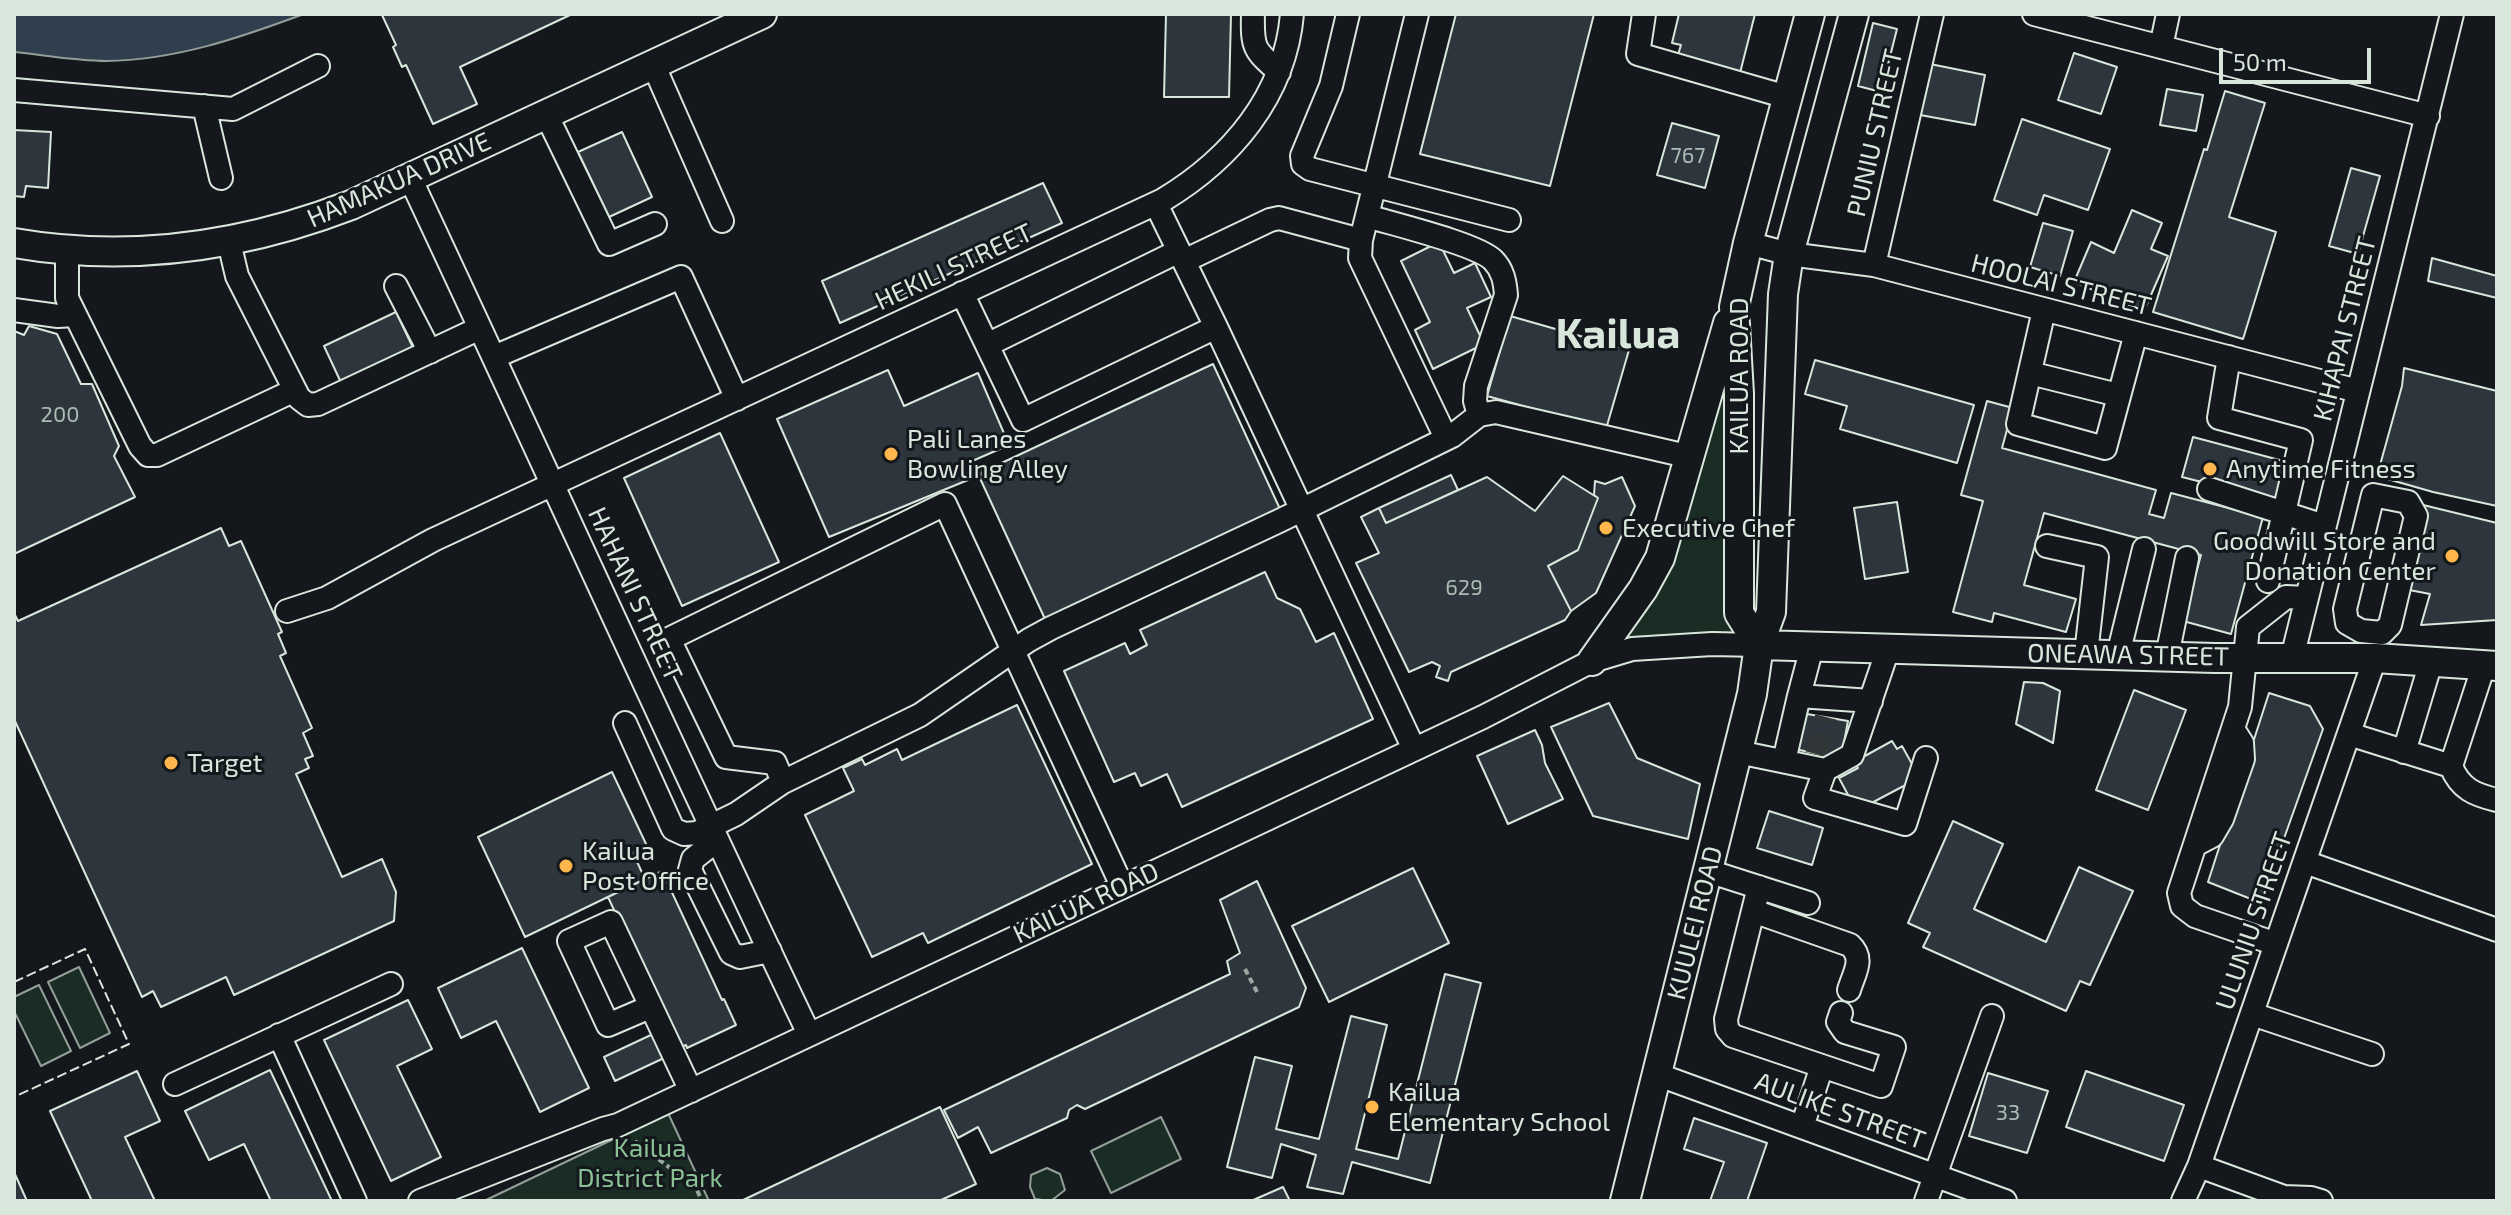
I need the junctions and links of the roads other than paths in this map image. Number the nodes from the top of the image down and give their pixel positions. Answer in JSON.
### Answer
{"nodes":[{"id":1,"x":762,"y":14,"type":"edge"},
{"id":2,"x":1253,"y":14,"type":"edge"},
{"id":3,"x":1292,"y":14,"type":"edge"},
{"id":4,"x":1348,"y":14,"type":"edge"},
{"id":5,"x":1417,"y":14,"type":"edge"},
{"id":6,"x":1644,"y":14,"type":"edge"},
{"id":7,"x":1810,"y":14,"type":"edge"},
{"id":8,"x":1854,"y":14,"type":"edge"},
{"id":9,"x":1932,"y":14,"type":"edge"},
{"id":10,"x":2034,"y":14,"type":"edge"},
{"id":11,"x":2168,"y":14,"type":"edge"},
{"id":12,"x":2452,"y":14,"type":"edge"},
{"id":13,"x":2060,"y":17,"type":"edge"},
{"id":14,"x":2107,"y":23,"type":"edge"},
{"id":15,"x":2161,"y":47,"type":"junction"},
{"id":16,"x":653,"y":64,"type":"junction"},
{"id":17,"x":318,"y":66,"type":"dead end"},
{"id":18,"x":1279,"y":72,"type":"junction"},
{"id":19,"x":14,"y":90,"type":"edge"},
{"id":20,"x":1787,"y":97,"type":"junction"},
{"id":21,"x":204,"y":106,"type":"junction"},
{"id":22,"x":546,"y":114,"type":"junction"},
{"id":23,"x":2428,"y":116,"type":"junction"},
{"id":24,"x":221,"y":178,"type":"dead end"},
{"id":25,"x":410,"y":178,"type":"junction"},
{"id":26,"x":1375,"y":185,"type":"junction"},
{"id":27,"x":1156,"y":204,"type":"junction"},
{"id":28,"x":1367,"y":216,"type":"junction"},
{"id":29,"x":1509,"y":220,"type":"dead end"},
{"id":30,"x":722,"y":221,"type":"dead end"},
{"id":31,"x":655,"y":224,"type":"dead end"},
{"id":32,"x":1361,"y":240,"type":"junction"},
{"id":33,"x":229,"y":242,"type":"junction"},
{"id":34,"x":14,"y":243,"type":"edge"},
{"id":35,"x":1748,"y":243,"type":"junction"},
{"id":36,"x":67,"y":250,"type":"junction"},
{"id":37,"x":1789,"y":254,"type":"junction"},
{"id":38,"x":1182,"y":256,"type":"junction"},
{"id":39,"x":1874,"y":265,"type":"junction"},
{"id":40,"x":396,"y":286,"type":"dead end"},
{"id":41,"x":962,"y":293,"type":"junction"},
{"id":42,"x":1734,"y":307,"type":"junction"},
{"id":43,"x":14,"y":310,"type":"edge"},
{"id":44,"x":2044,"y":310,"type":"junction"},
{"id":45,"x":75,"y":315,"type":"junction"},
{"id":46,"x":1216,"y":327,"type":"junction"},
{"id":47,"x":480,"y":328,"type":"junction"},
{"id":48,"x":2136,"y":333,"type":"junction"},
{"id":49,"x":987,"y":345,"type":"junction"},
{"id":50,"x":430,"y":352,"type":"junction"},
{"id":51,"x":494,"y":357,"type":"junction"},
{"id":52,"x":2229,"y":357,"type":"junction"},
{"id":53,"x":2030,"y":373,"type":"junction"},
{"id":54,"x":295,"y":390,"type":"junction"},
{"id":55,"x":2358,"y":391,"type":"junction"},
{"id":56,"x":2118,"y":395,"type":"junction"},
{"id":57,"x":737,"y":399,"type":"junction"},
{"id":58,"x":1479,"y":415,"type":"junction"},
{"id":59,"x":1446,"y":438,"type":"junction"},
{"id":60,"x":1691,"y":457,"type":"junction"},
{"id":61,"x":554,"y":484,"type":"junction"},
{"id":62,"x":2209,"y":489,"type":"dead end"},
{"id":63,"x":2373,"y":495,"type":"joint"},
{"id":64,"x":1302,"y":508,"type":"junction"},
{"id":65,"x":2283,"y":515,"type":"junction"},
{"id":66,"x":2324,"y":526,"type":"junction"},
{"id":67,"x":2047,"y":546,"type":"dead end"},
{"id":68,"x":2144,"y":549,"type":"dead end"},
{"id":69,"x":2187,"y":558,"type":"dead end"},
{"id":70,"x":2268,"y":581,"type":"dead end"},
{"id":71,"x":2307,"y":598,"type":"junction"},
{"id":72,"x":287,"y":611,"type":"dead end"},
{"id":73,"x":1759,"y":645,"type":"junction"},
{"id":74,"x":1812,"y":647,"type":"junction"},
{"id":75,"x":1888,"y":649,"type":"junction"},
{"id":76,"x":1015,"y":650,"type":"junction"},
{"id":77,"x":2086,"y":654,"type":"junction"},
{"id":78,"x":2118,"y":655,"type":"junction"},
{"id":79,"x":2167,"y":656,"type":"junction"},
{"id":80,"x":2245,"y":658,"type":"junction"},
{"id":81,"x":2292,"y":658,"type":"junction"},
{"id":82,"x":2375,"y":658,"type":"junction"},
{"id":83,"x":1592,"y":661,"type":"junction"},
{"id":84,"x":2431,"y":662,"type":"junction"},
{"id":85,"x":2491,"y":666,"type":"edge"},
{"id":86,"x":1799,"y":696,"type":"junction"},
{"id":87,"x":1871,"y":701,"type":"junction"},
{"id":88,"x":625,"y":723,"type":"dead end"},
{"id":89,"x":2349,"y":734,"type":"junction"},
{"id":90,"x":1414,"y":749,"type":"junction"},
{"id":91,"x":1738,"y":752,"type":"junction"},
{"id":92,"x":2404,"y":752,"type":"junction"},
{"id":93,"x":1926,"y":758,"type":"dead end"},
{"id":94,"x":1784,"y":761,"type":"junction"},
{"id":95,"x":1818,"y":764,"type":"junction"},
{"id":96,"x":2451,"y":766,"type":"junction"},
{"id":97,"x":779,"y":772,"type":"junction"},
{"id":98,"x":2497,"y":800,"type":"edge"},
{"id":99,"x":713,"y":834,"type":"junction"},
{"id":100,"x":2305,"y":862,"type":"junction"},
{"id":101,"x":1708,"y":871,"type":"junction"},
{"id":102,"x":1122,"y":886,"type":"junction"},
{"id":103,"x":1759,"y":887,"type":"junction"},
{"id":104,"x":1808,"y":903,"type":"dead end"},
{"id":105,"x":1753,"y":911,"type":"junction"},
{"id":106,"x":2497,"y":930,"type":"edge"},
{"id":107,"x":2276,"y":944,"type":"junction"},
{"id":108,"x":770,"y":951,"type":"junction"},
{"id":109,"x":391,"y":984,"type":"dead end"},
{"id":110,"x":650,"y":1007,"type":"junction"},
{"id":111,"x":2252,"y":1014,"type":"junction"},
{"id":112,"x":1992,"y":1016,"type":"dead end"},
{"id":113,"x":809,"y":1034,"type":"junction"},
{"id":114,"x":279,"y":1035,"type":"junction"},
{"id":115,"x":2372,"y":1054,"type":"dead end"},
{"id":116,"x":1822,"y":1066,"type":"junction"},
{"id":117,"x":1656,"y":1074,"type":"junction"},
{"id":118,"x":175,"y":1084,"type":"dead end"},
{"id":119,"x":691,"y":1091,"type":"junction"},
{"id":120,"x":1802,"y":1127,"type":"junction"},
{"id":121,"x":2199,"y":1166,"type":"junction"},
{"id":122,"x":1934,"y":1175,"type":"junction"},
{"id":123,"x":355,"y":1201,"type":"edge"},
{"id":124,"x":420,"y":1201,"type":"edge"},
{"id":125,"x":1625,"y":1201,"type":"edge"},
{"id":126,"x":1926,"y":1201,"type":"edge"},
{"id":127,"x":2005,"y":1201,"type":"edge"},
{"id":128,"x":2183,"y":1201,"type":"edge"},
{"id":129,"x":2321,"y":1201,"type":"edge"}],
"edges":[{"from":1,"to":16,"type":"main road","name":"HAMAKUA DRIVE"},
{"from":2,"to":18,"type":"street"},
{"from":3,"to":18,"type":"street","name":"HEKILI STREET"},
{"from":4,"to":26,"type":"street"},
{"from":5,"to":26,"type":"street"},
{"from":6,"to":20,"type":"street"},
{"from":7,"to":20,"type":"main road","name":"KAILUA ROAD"},
{"from":8,"to":37,"type":"main road","name":"KAILUA ROAD"},
{"from":9,"to":39,"type":"street","name":"PUNIU STREET"},
{"from":10,"to":13,"type":"street"},
{"from":11,"to":15,"type":"street"},
{"from":12,"to":23,"type":"street","name":"KIHAPAI STREET"},
{"from":13,"to":14,"type":"street"},
{"from":14,"to":15,"type":"street"},
{"from":15,"to":23,"type":"street"},
{"from":16,"to":22,"type":"main road","name":"HAMAKUA DRIVE"},
{"from":16,"to":30,"type":"street"},
{"from":17,"to":21,"type":"street"},
{"from":18,"to":27,"type":"street","name":"HEKILI STREET"},
{"from":19,"to":21,"type":"street"},
{"from":20,"to":35,"type":"main road","name":"KAILUA ROAD"},
{"from":21,"to":24,"type":"street"},
{"from":22,"to":25,"type":"main road","name":"HAMAKUA DRIVE"},
{"from":22,"to":31,"type":"street"},
{"from":23,"to":55,"type":"street","name":"KIHAPAI STREET"},
{"from":25,"to":33,"type":"main road","name":"HAMAKUA DRIVE"},
{"from":25,"to":47,"type":"street","name":"HAHANI STREET"},
{"from":26,"to":28,"type":"street"},
{"from":26,"to":29,"type":"street"},
{"from":27,"to":38,"type":"street"},
{"from":27,"to":41,"type":"street","name":"HEKILI STREET"},
{"from":28,"to":32,"type":"street"},
{"from":28,"to":58,"type":"street"},
{"from":32,"to":38,"type":"street"},
{"from":32,"to":59,"type":"street"},
{"from":33,"to":36,"type":"main road","name":"HAMAKUA DRIVE"},
{"from":33,"to":54,"type":"street"},
{"from":34,"to":36,"type":"main road","name":"HAMAKUA DRIVE"},
{"from":35,"to":37,"type":"street","name":"HOOLAI STREET"},
{"from":35,"to":42,"type":"main road","name":"KAILUA ROAD"},
{"from":36,"to":45,"type":"street"},
{"from":37,"to":39,"type":"street","name":"HOOLAI STREET"},
{"from":37,"to":73,"type":"main road","name":"KAILUA ROAD"},
{"from":38,"to":46,"type":"street"},
{"from":38,"to":49,"type":"street"},
{"from":39,"to":44,"type":"street","name":"HOOLAI STREET"},
{"from":40,"to":50,"type":"street"},
{"from":41,"to":49,"type":"street"},
{"from":41,"to":57,"type":"street","name":"HEKILI STREET"},
{"from":42,"to":60,"type":"main road"},
{"from":42,"to":73,"type":"main road","name":"KAILUA ROAD"},
{"from":43,"to":45,"type":"street"},
{"from":44,"to":48,"type":"street","name":"HOOLAI STREET"},
{"from":44,"to":53,"type":"street"},
{"from":45,"to":54,"type":"street"},
{"from":46,"to":49,"type":"street"},
{"from":46,"to":64,"type":"street"},
{"from":47,"to":50,"type":"street"},
{"from":47,"to":51,"type":"street","name":"HAHANI STREET"},
{"from":48,"to":52,"type":"street","name":"HOOLAI STREET"},
{"from":48,"to":56,"type":"street"},
{"from":50,"to":54,"type":"street"},
{"from":51,"to":57,"type":"street"},
{"from":51,"to":61,"type":"street","name":"HAHANI STREET"},
{"from":52,"to":55,"type":"street","name":"HOOLAI STREET"},
{"from":52,"to":65,"type":"street"},
{"from":53,"to":56,"type":"street"},
{"from":53,"to":56,"type":"street"},
{"from":55,"to":66,"type":"street","name":"KIHAPAI STREET"},
{"from":57,"to":61,"type":"street","name":"HEKILI STREET"},
{"from":58,"to":59,"type":"street"},
{"from":58,"to":60,"type":"street"},
{"from":59,"to":64,"type":"street"},
{"from":60,"to":83,"type":"main road"},
{"from":61,"to":72,"type":"street","name":"HEKILI STREET"},
{"from":61,"to":99,"type":"street","name":"HAHANI STREET"},
{"from":62,"to":65,"type":"street"},
{"from":63,"to":63,"type":"street"},
{"from":64,"to":76,"type":"street"},
{"from":64,"to":90,"type":"street"},
{"from":65,"to":66,"type":"street"},
{"from":65,"to":70,"type":"street"},
{"from":66,"to":71,"type":"street","name":"KIHAPAI STREET"},
{"from":67,"to":77,"type":"street"},
{"from":68,"to":78,"type":"street"},
{"from":69,"to":79,"type":"street"},
{"from":71,"to":80,"type":"street"},
{"from":71,"to":81,"type":"street","name":"KIHAPAI STREET"},
{"from":73,"to":74,"type":"main road","name":"ONEAWA STREET"},
{"from":73,"to":83,"type":"street","name":"KAILUA ROAD"},
{"from":73,"to":91,"type":"main road","name":"KUULEI ROAD"},
{"from":74,"to":75,"type":"main road","name":"ONEAWA STREET"},
{"from":74,"to":86,"type":"street"},
{"from":75,"to":77,"type":"main road","name":"ONEAWA STREET"},
{"from":75,"to":87,"type":"street"},
{"from":76,"to":97,"type":"street"},
{"from":76,"to":97,"type":"street"},
{"from":76,"to":102,"type":"street"},
{"from":77,"to":78,"type":"main road","name":"ONEAWA STREET"},
{"from":78,"to":79,"type":"main road","name":"ONEAWA STREET"},
{"from":79,"to":80,"type":"main road","name":"ONEAWA STREET"},
{"from":80,"to":81,"type":"main road","name":"ONEAWA STREET"},
{"from":80,"to":107,"type":"street"},
{"from":81,"to":82,"type":"main road","name":"ONEAWA STREET"},
{"from":82,"to":84,"type":"main road","name":"ONEAWA STREET"},
{"from":82,"to":89,"type":"street","name":"ULUNIU STREET"},
{"from":83,"to":90,"type":"street","name":"KAILUA ROAD"},
{"from":84,"to":85,"type":"main road","name":"ONEAWA STREET"},
{"from":84,"to":92,"type":"street"},
{"from":85,"to":96,"type":"street"},
{"from":86,"to":87,"type":"street"},
{"from":86,"to":94,"type":"street"},
{"from":87,"to":95,"type":"street"},
{"from":88,"to":99,"type":"street"},
{"from":89,"to":92,"type":"street"},
{"from":89,"to":100,"type":"street","name":"ULUNIU STREET"},
{"from":90,"to":102,"type":"street","name":"KAILUA ROAD"},
{"from":91,"to":94,"type":"street"},
{"from":91,"to":101,"type":"main road","name":"KUULEI ROAD"},
{"from":92,"to":96,"type":"street"},
{"from":93,"to":95,"type":"street"},
{"from":94,"to":95,"type":"street"},
{"from":96,"to":98,"type":"street"},
{"from":97,"to":99,"type":"street"},
{"from":99,"to":108,"type":"street","name":"HAHANI STREET"},
{"from":99,"to":108,"type":"street"},
{"from":100,"to":106,"type":"street"},
{"from":100,"to":107,"type":"street","name":"ULUNIU STREET"},
{"from":101,"to":103,"type":"street"},
{"from":101,"to":117,"type":"main road","name":"KUULEI ROAD"},
{"from":102,"to":113,"type":"street","name":"KAILUA ROAD"},
{"from":103,"to":104,"type":"street"},
{"from":103,"to":105,"type":"street"},
{"from":105,"to":116,"type":"street"},
{"from":105,"to":116,"type":"street"},
{"from":107,"to":111,"type":"street","name":"ULUNIU STREET"},
{"from":108,"to":113,"type":"street","name":"HAHANI STREET"},
{"from":109,"to":114,"type":"street"},
{"from":110,"to":110,"type":"street"},
{"from":110,"to":119,"type":"street"},
{"from":111,"to":115,"type":"street"},
{"from":111,"to":121,"type":"street","name":"ULUNIU STREET"},
{"from":112,"to":122,"type":"street"},
{"from":113,"to":119,"type":"street","name":"KAILUA ROAD"},
{"from":114,"to":118,"type":"street"},
{"from":114,"to":123,"type":"street"},
{"from":116,"to":120,"type":"street"},
{"from":117,"to":120,"type":"street","name":"AULIKE STREET"},
{"from":117,"to":125,"type":"main road","name":"KUULEI ROAD"},
{"from":119,"to":124,"type":"street","name":"KAILUA ROAD"},
{"from":120,"to":122,"type":"street","name":"AULIKE STREET"},
{"from":121,"to":128,"type":"street","name":"ULUNIU STREET"},
{"from":121,"to":129,"type":"street"},
{"from":122,"to":126,"type":"street"},
{"from":122,"to":127,"type":"street","name":"AULIKE STREET"}]}
